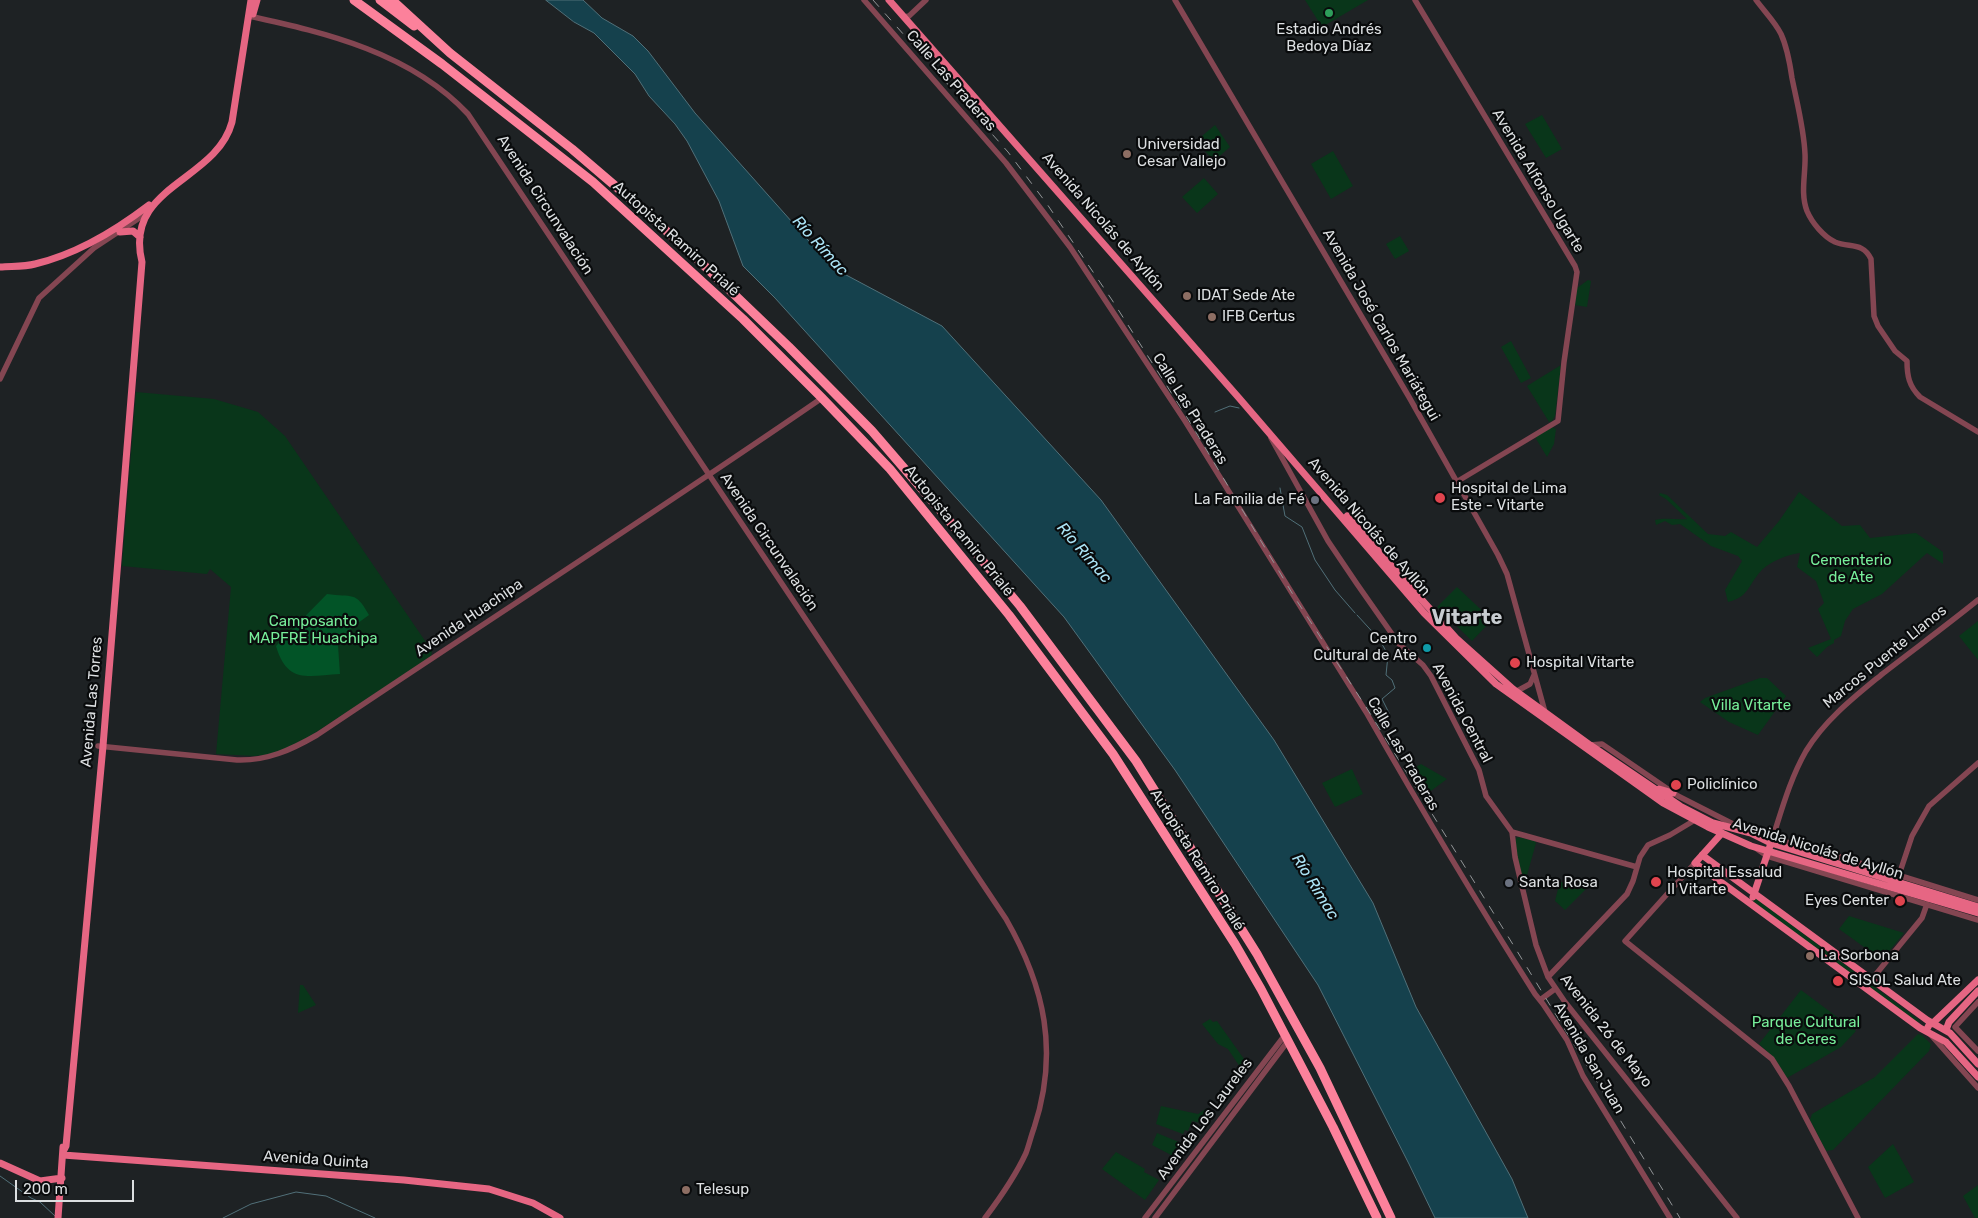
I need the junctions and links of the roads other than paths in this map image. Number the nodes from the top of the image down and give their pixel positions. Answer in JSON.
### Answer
{"nodes":[{"id":1,"x":251,"y":0,"type":"edge"},
{"id":2,"x":257,"y":0,"type":"edge"},
{"id":3,"x":348,"y":0,"type":"edge"},
{"id":4,"x":354,"y":0,"type":"edge"},
{"id":5,"x":363,"y":0,"type":"edge"},
{"id":6,"x":380,"y":0,"type":"edge"},
{"id":7,"x":392,"y":0,"type":"edge"},
{"id":8,"x":864,"y":0,"type":"edge"},
{"id":9,"x":889,"y":0,"type":"edge"},
{"id":10,"x":896,"y":0,"type":"edge"},
{"id":11,"x":926,"y":0,"type":"edge"},
{"id":12,"x":1175,"y":0,"type":"edge"},
{"id":13,"x":1415,"y":0,"type":"edge"},
{"id":14,"x":1756,"y":0,"type":"edge"},
{"id":15,"x":907,"y":16,"type":"junction"},
{"id":16,"x":250,"y":17,"type":"junction"},
{"id":17,"x":388,"y":24,"type":"junction"},
{"id":18,"x":450,"y":53,"type":"junction"},
{"id":19,"x":944,"y":59,"type":"junction"},
{"id":20,"x":442,"y":64,"type":"junction"},
{"id":21,"x":156,"y":200,"type":"junction"},
{"id":22,"x":147,"y":212,"type":"junction"},
{"id":23,"x":126,"y":222,"type":"junction"},
{"id":24,"x":134,"y":223,"type":"junction"},
{"id":25,"x":142,"y":226,"type":"junction"},
{"id":26,"x":120,"y":232,"type":"junction"},
{"id":27,"x":140,"y":237,"type":"junction"},
{"id":28,"x":0,"y":267,"type":"edge"},
{"id":29,"x":0,"y":379,"type":"edge"},
{"id":30,"x":822,"y":398,"type":"junction"},
{"id":31,"x":1263,"y":425,"type":"junction"},
{"id":32,"x":872,"y":431,"type":"junction"},
{"id":33,"x":1978,"y":432,"type":"edge"},
{"id":34,"x":710,"y":475,"type":"junction"},
{"id":35,"x":1458,"y":481,"type":"junction"},
{"id":36,"x":1978,"y":600,"type":"edge"},
{"id":37,"x":1534,"y":675,"type":"junction"},
{"id":38,"x":1516,"y":691,"type":"junction"},
{"id":39,"x":1545,"y":712,"type":"junction"},
{"id":40,"x":1590,"y":745,"type":"junction"},
{"id":41,"x":101,"y":746,"type":"junction"},
{"id":42,"x":1978,"y":762,"type":"edge"},
{"id":43,"x":1650,"y":786,"type":"junction"},
{"id":44,"x":1673,"y":793,"type":"junction"},
{"id":45,"x":1695,"y":820,"type":"junction"},
{"id":46,"x":1512,"y":832,"type":"junction"},
{"id":47,"x":1722,"y":833,"type":"junction"},
{"id":48,"x":1751,"y":833,"type":"junction"},
{"id":49,"x":1770,"y":847,"type":"junction"},
{"id":50,"x":1823,"y":852,"type":"junction"},
{"id":51,"x":1702,"y":855,"type":"junction"},
{"id":52,"x":1808,"y":858,"type":"junction"},
{"id":53,"x":1453,"y":862,"type":"joint"},
{"id":54,"x":1695,"y":863,"type":"junction"},
{"id":55,"x":1868,"y":866,"type":"junction"},
{"id":56,"x":1637,"y":867,"type":"junction"},
{"id":57,"x":1819,"y":871,"type":"junction"},
{"id":58,"x":1899,"y":875,"type":"junction"},
{"id":59,"x":1208,"y":876,"type":"junction"},
{"id":60,"x":1879,"y":880,"type":"junction"},
{"id":61,"x":1196,"y":883,"type":"junction"},
{"id":62,"x":1862,"y":884,"type":"junction"},
{"id":63,"x":1755,"y":893,"type":"junction"},
{"id":64,"x":1978,"y":900,"type":"edge"},
{"id":65,"x":1750,"y":903,"type":"junction"},
{"id":66,"x":1927,"y":904,"type":"junction"},
{"id":67,"x":1978,"y":907,"type":"edge"},
{"id":68,"x":1978,"y":913,"type":"edge"},
{"id":69,"x":1978,"y":920,"type":"edge"},
{"id":70,"x":1548,"y":977,"type":"junction"},
{"id":71,"x":1872,"y":979,"type":"junction"},
{"id":72,"x":1978,"y":980,"type":"edge"},
{"id":73,"x":1555,"y":989,"type":"junction"},
{"id":74,"x":1978,"y":991,"type":"edge"},
{"id":75,"x":1540,"y":1000,"type":"junction"},
{"id":76,"x":1978,"y":1002,"type":"edge"},
{"id":77,"x":1931,"y":1021,"type":"junction"},
{"id":78,"x":1925,"y":1030,"type":"junction"},
{"id":79,"x":1946,"y":1030,"type":"junction"},
{"id":80,"x":1287,"y":1038,"type":"junction"},
{"id":81,"x":1978,"y":1051,"type":"edge"},
{"id":82,"x":1978,"y":1064,"type":"edge"},
{"id":83,"x":1978,"y":1077,"type":"edge"},
{"id":84,"x":1978,"y":1088,"type":"edge"},
{"id":85,"x":1345,"y":1120,"type":"junction"},
{"id":86,"x":1333,"y":1127,"type":"junction"},
{"id":87,"x":64,"y":1152,"type":"junction"},
{"id":88,"x":0,"y":1163,"type":"edge"},
{"id":89,"x":62,"y":1178,"type":"junction"},
{"id":90,"x":46,"y":1181,"type":"junction"},
{"id":91,"x":60,"y":1194,"type":"junction"},
{"id":92,"x":58,"y":1218,"type":"edge"},
{"id":93,"x":560,"y":1218,"type":"edge"},
{"id":94,"x":985,"y":1218,"type":"edge"},
{"id":95,"x":1145,"y":1218,"type":"edge"},
{"id":96,"x":1155,"y":1218,"type":"edge"},
{"id":97,"x":1377,"y":1218,"type":"edge"},
{"id":98,"x":1391,"y":1218,"type":"edge"},
{"id":99,"x":1670,"y":1218,"type":"edge"},
{"id":100,"x":1737,"y":1218,"type":"edge"},
{"id":101,"x":1858,"y":1218,"type":"edge"}],
"edges":[{"from":1,"to":16,"type":"main road","name":"Avenida Las Torres"},
{"from":2,"to":16,"type":"main road","name":"Avenida Las Torres"},
{"from":3,"to":17,"type":"highway"},
{"from":4,"to":17,"type":"highway","name":"Autopista Ramiro Prialé"},
{"from":5,"to":20,"type":"highway"},
{"from":6,"to":18,"type":"highway"},
{"from":7,"to":18,"type":"highway","name":"Autopista Ramiro Prialé"},
{"from":8,"to":53,"type":"street","name":"Calle Las Praderas"},
{"from":9,"to":15,"type":"main road","name":"Avenida Nicolás de Ayllón"},
{"from":10,"to":15,"type":"main road","name":"Avenida Nicolás de Ayllón"},
{"from":11,"to":15,"type":"street"},
{"from":12,"to":35,"type":"street","name":"Avenida José Carlos Mariátegui"},
{"from":13,"to":35,"type":"street","name":"Avenida Alfonso Ugarte"},
{"from":14,"to":33,"type":"street"},
{"from":15,"to":19,"type":"main road","name":"Avenida Nicolás de Ayllón"},
{"from":16,"to":21,"type":"main road","name":"Avenida Las Torres"},
{"from":16,"to":22,"type":"main road","name":"Avenida Las Torres"},
{"from":16,"to":34,"type":"street","name":"Avenida Circunvalación"},
{"from":17,"to":20,"type":"highway","name":"Autopista Ramiro Prialé"},
{"from":18,"to":32,"type":"highway","name":"Autopista Ramiro Prialé"},
{"from":19,"to":31,"type":"main road","name":"Avenida Nicolás de Ayllón"},
{"from":19,"to":38,"type":"main road","name":"Avenida Nicolás de Ayllón"},
{"from":20,"to":30,"type":"highway","name":"Autopista Ramiro Prialé"},
{"from":21,"to":22,"type":"main road","name":"Avenida Las Torres"},
{"from":21,"to":23,"type":"main road"},
{"from":22,"to":24,"type":"street"},
{"from":22,"to":25,"type":"main road","name":"Avenida Las Torres"},
{"from":23,"to":24,"type":"main road"},
{"from":23,"to":28,"type":"main road"},
{"from":24,"to":25,"type":"main road"},
{"from":24,"to":26,"type":"street"},
{"from":25,"to":27,"type":"main road","name":"Avenida Las Torres"},
{"from":26,"to":27,"type":"main road"},
{"from":26,"to":29,"type":"street"},
{"from":27,"to":41,"type":"main road","name":"Avenida Las Torres"},
{"from":30,"to":32,"type":"highway"},
{"from":30,"to":34,"type":"street","name":"Avenida Huachipa"},
{"from":30,"to":61,"type":"highway","name":"Autopista Ramiro Prialé"},
{"from":31,"to":45,"type":"main road","name":"Avenida Nicolás de Ayllón"},
{"from":31,"to":46,"type":"street","name":"Avenida Central"},
{"from":32,"to":59,"type":"highway","name":"Autopista Ramiro Prialé"},
{"from":34,"to":41,"type":"street","name":"Avenida Huachipa"},
{"from":34,"to":94,"type":"street","name":"Avenida Circunvalación"},
{"from":35,"to":37,"type":"street","name":"Avenida José Carlos Mariátegui"},
{"from":36,"to":49,"type":"street","name":"Marcos Puente Llanos"},
{"from":37,"to":38,"type":"street"},
{"from":37,"to":39,"type":"street","name":"Avenida José Carlos Mariátegui"},
{"from":38,"to":39,"type":"main road","name":"Avenida Nicolás de Ayllón"},
{"from":39,"to":40,"type":"main road","name":"Avenida Nicolás de Ayllón"},
{"from":40,"to":43,"type":"main road","name":"Avenida Nicolás de Ayllón"},
{"from":40,"to":44,"type":"street"},
{"from":41,"to":87,"type":"main road","name":"Avenida Las Torres"},
{"from":42,"to":58,"type":"street"},
{"from":43,"to":44,"type":"main road"},
{"from":43,"to":48,"type":"main road","name":"Avenida Nicolás de Ayllón"},
{"from":44,"to":48,"type":"street"},
{"from":45,"to":47,"type":"main road","name":"Avenida Nicolás de Ayllón"},
{"from":45,"to":56,"type":"street"},
{"from":46,"to":56,"type":"street"},
{"from":46,"to":70,"type":"street","name":"Avenida 26 de Mayo"},
{"from":47,"to":49,"type":"main road","name":"Avenida Nicolás de Ayllón"},
{"from":47,"to":51,"type":"main road"},
{"from":48,"to":49,"type":"main road","name":"Avenida Nicolás de Ayllón"},
{"from":49,"to":50,"type":"street"},
{"from":49,"to":52,"type":"main road","name":"Avenida Nicolás de Ayllón"},
{"from":49,"to":57,"type":"street"},
{"from":49,"to":63,"type":"main road"},
{"from":50,"to":52,"type":"main road"},
{"from":50,"to":55,"type":"street"},
{"from":51,"to":54,"type":"main road"},
{"from":51,"to":63,"type":"main road"},
{"from":52,"to":57,"type":"main road"},
{"from":52,"to":60,"type":"main road","name":"Avenida Nicolás de Ayllón"},
{"from":53,"to":75,"type":"street","name":"Avenida San Juan"},
{"from":54,"to":65,"type":"main road"},
{"from":54,"to":101,"type":"street"},
{"from":55,"to":58,"type":"street"},
{"from":55,"to":60,"type":"main road"},
{"from":56,"to":70,"type":"street"},
{"from":57,"to":62,"type":"street"},
{"from":58,"to":64,"type":"street"},
{"from":59,"to":61,"type":"highway"},
{"from":59,"to":85,"type":"highway","name":"Autopista Ramiro Prialé"},
{"from":60,"to":62,"type":"main road"},
{"from":60,"to":67,"type":"main road","name":"Avenida Nicolás de Ayllón"},
{"from":60,"to":68,"type":"main road","name":"Avenida Nicolás de Ayllón"},
{"from":61,"to":80,"type":"highway","name":"Autopista Ramiro Prialé"},
{"from":62,"to":66,"type":"street"},
{"from":63,"to":65,"type":"main road"},
{"from":63,"to":71,"type":"main road"},
{"from":65,"to":78,"type":"main road"},
{"from":66,"to":69,"type":"street"},
{"from":66,"to":71,"type":"street"},
{"from":70,"to":73,"type":"street","name":"Avenida 26 de Mayo"},
{"from":71,"to":77,"type":"main road"},
{"from":72,"to":77,"type":"main road"},
{"from":73,"to":75,"type":"street"},
{"from":73,"to":100,"type":"street","name":"Avenida 26 de Mayo"},
{"from":74,"to":79,"type":"main road"},
{"from":75,"to":99,"type":"street","name":"Avenida San Juan"},
{"from":76,"to":81,"type":"street"},
{"from":77,"to":78,"type":"main road"},
{"from":77,"to":79,"type":"main road"},
{"from":78,"to":83,"type":"main road"},
{"from":78,"to":84,"type":"street"},
{"from":79,"to":82,"type":"main road"},
{"from":80,"to":86,"type":"highway","name":"Autopista Ramiro Prialé"},
{"from":80,"to":95,"type":"street","name":"Avenida Los Laureles"},
{"from":80,"to":96,"type":"street","name":"Avenida Los Laureles"},
{"from":85,"to":86,"type":"highway"},
{"from":85,"to":98,"type":"highway","name":"Autopista Ramiro Prialé"},
{"from":86,"to":97,"type":"highway","name":"Autopista Ramiro Prialé"},
{"from":87,"to":89,"type":"main road","name":"Avenida Las Torres"},
{"from":87,"to":93,"type":"main road","name":"Avenida Quinta"},
{"from":88,"to":90,"type":"main road"},
{"from":89,"to":90,"type":"main road"},
{"from":89,"to":91,"type":"main road","name":"Avenida Las Torres"},
{"from":90,"to":91,"type":"main road"},
{"from":91,"to":92,"type":"main road","name":"Avenida Las Torres"}]}
